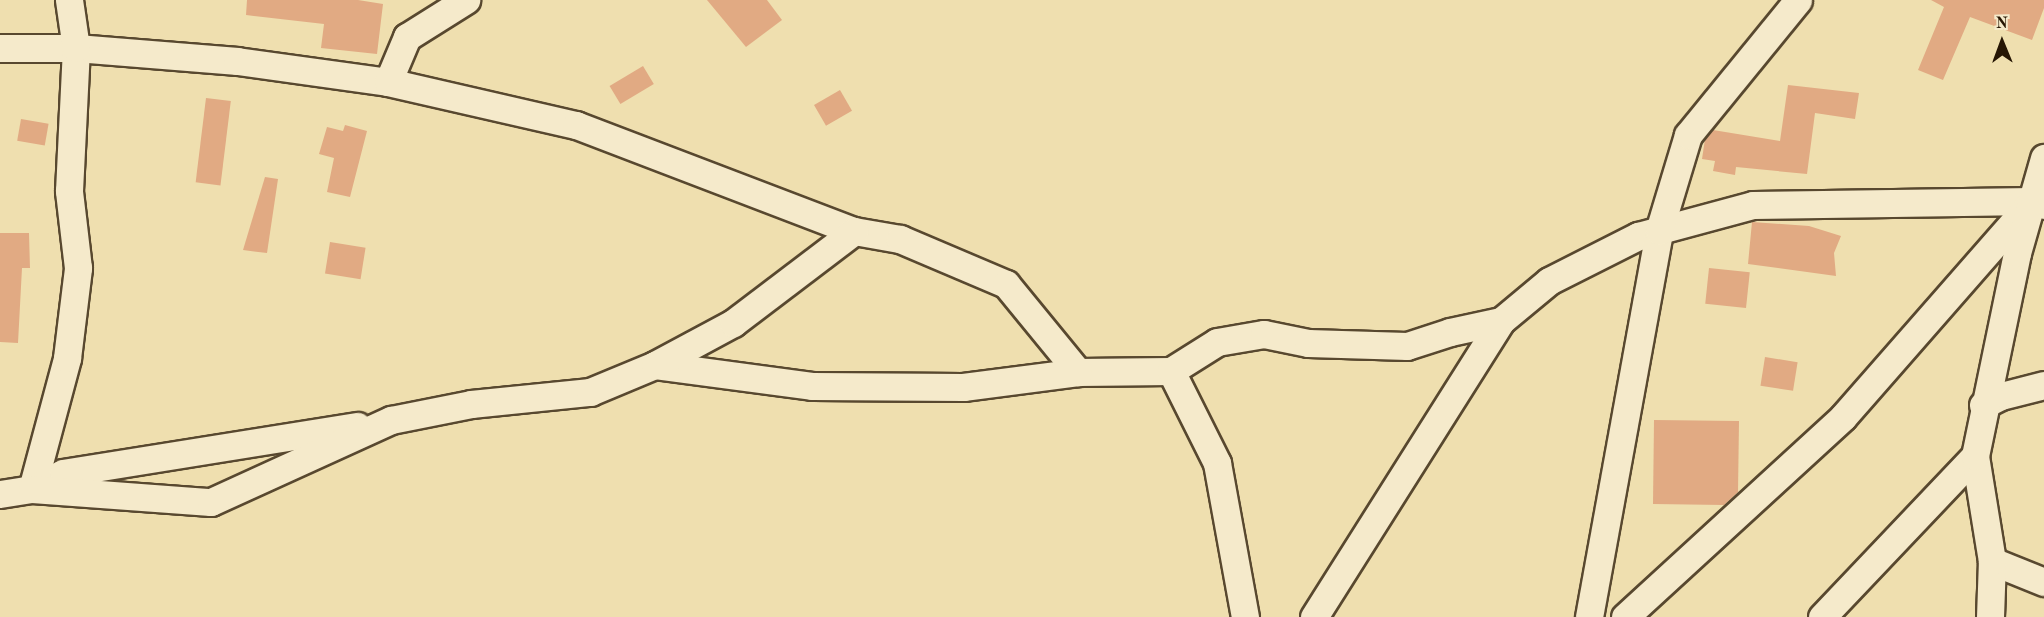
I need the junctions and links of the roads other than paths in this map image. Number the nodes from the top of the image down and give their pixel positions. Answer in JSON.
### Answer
{"nodes":[{"id":1,"x":69,"y":0,"type":"edge"},
{"id":2,"x":466,"y":0,"type":"edge"},
{"id":3,"x":1798,"y":0,"type":"edge"},
{"id":4,"x":0,"y":48,"type":"edge"},
{"id":5,"x":76,"y":48,"type":"junction"},
{"id":6,"x":388,"y":82,"type":"junction"},
{"id":7,"x":2044,"y":158,"type":"edge"},
{"id":8,"x":2038,"y":203,"type":"edge"},
{"id":9,"x":854,"y":231,"type":"junction"},
{"id":10,"x":1659,"y":231,"type":"junction"},
{"id":11,"x":1501,"y":321,"type":"junction"},
{"id":12,"x":655,"y":365,"type":"junction"},
{"id":13,"x":1172,"y":371,"type":"junction"},
{"id":14,"x":1078,"y":372,"type":"junction"},
{"id":15,"x":2044,"y":386,"type":"edge"},
{"id":16,"x":1983,"y":405,"type":"junction"},
{"id":17,"x":391,"y":420,"type":"junction"},
{"id":18,"x":1975,"y":456,"type":"junction"},
{"id":19,"x":0,"y":483,"type":"edge"},
{"id":20,"x":32,"y":489,"type":"junction"},
{"id":21,"x":0,"y":494,"type":"edge"},
{"id":22,"x":1992,"y":561,"type":"junction"},
{"id":23,"x":2044,"y":582,"type":"edge"},
{"id":24,"x":1245,"y":617,"type":"edge"},
{"id":25,"x":1314,"y":617,"type":"edge"},
{"id":26,"x":1589,"y":617,"type":"edge"},
{"id":27,"x":1625,"y":617,"type":"edge"},
{"id":28,"x":1822,"y":617,"type":"edge"},
{"id":29,"x":1990,"y":617,"type":"edge"}],
"edges":[{"from":1,"to":5,"type":"street"},
{"from":2,"to":6,"type":"street"},
{"from":3,"to":10,"type":"street"},
{"from":4,"to":5,"type":"street"},
{"from":5,"to":6,"type":"street"},
{"from":5,"to":20,"type":"street"},
{"from":6,"to":9,"type":"street"},
{"from":7,"to":8,"type":"street"},
{"from":8,"to":10,"type":"street"},
{"from":8,"to":16,"type":"street"},
{"from":8,"to":27,"type":"street"},
{"from":9,"to":12,"type":"street"},
{"from":9,"to":14,"type":"street"},
{"from":10,"to":11,"type":"street"},
{"from":10,"to":26,"type":"street"},
{"from":11,"to":13,"type":"street"},
{"from":11,"to":25,"type":"street"},
{"from":12,"to":14,"type":"street"},
{"from":12,"to":17,"type":"street"},
{"from":13,"to":14,"type":"street"},
{"from":13,"to":24,"type":"street"},
{"from":15,"to":16,"type":"street"},
{"from":16,"to":18,"type":"street"},
{"from":17,"to":20,"type":"street"},
{"from":17,"to":20,"type":"street"},
{"from":18,"to":22,"type":"street"},
{"from":18,"to":28,"type":"street"},
{"from":19,"to":20,"type":"street"},
{"from":20,"to":21,"type":"street"},
{"from":22,"to":23,"type":"street"},
{"from":22,"to":29,"type":"street"}]}
